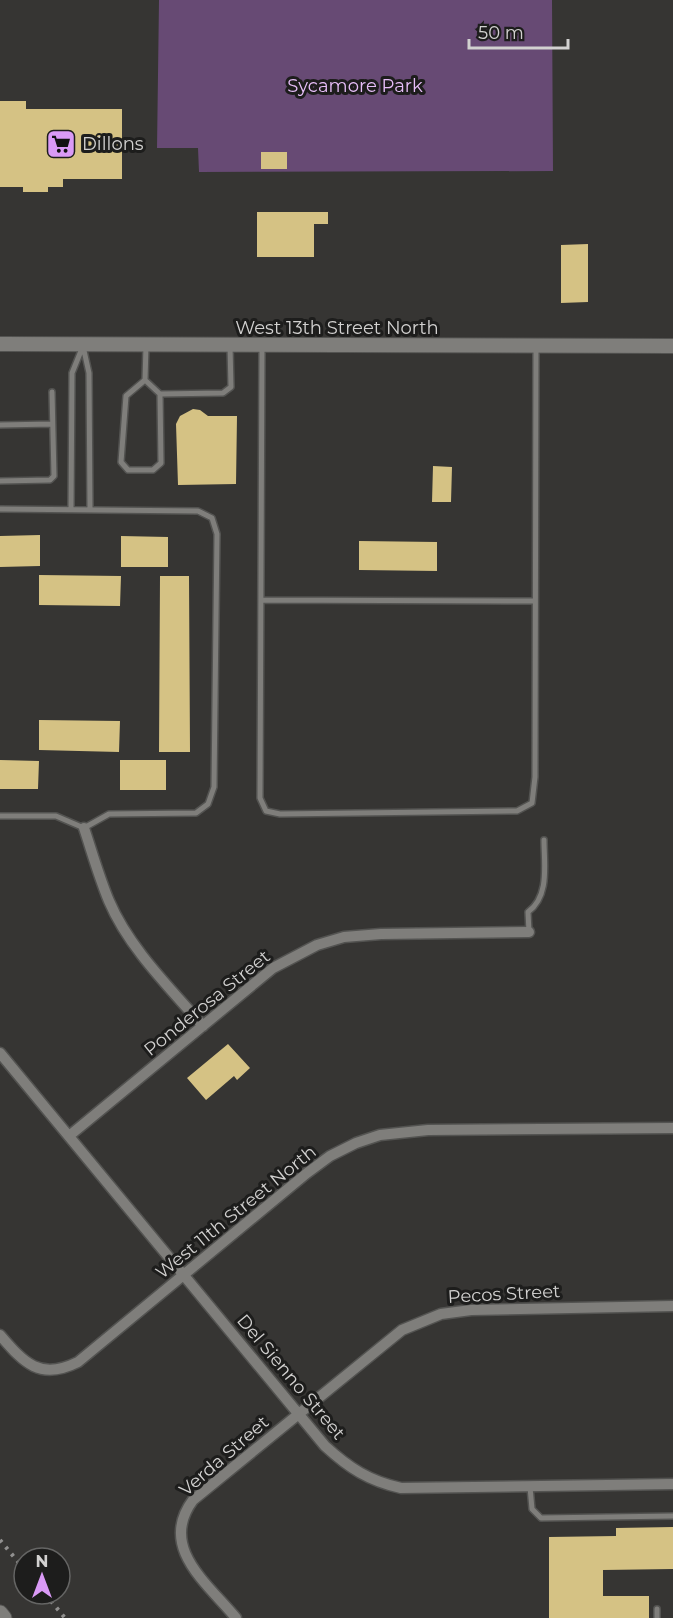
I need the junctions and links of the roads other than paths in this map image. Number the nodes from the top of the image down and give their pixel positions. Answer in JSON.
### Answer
{"nodes":[{"id":1,"x":0,"y":345,"type":"edge"},
{"id":2,"x":83,"y":346,"type":"junction"},
{"id":3,"x":146,"y":346,"type":"junction"},
{"id":4,"x":230,"y":346,"type":"junction"},
{"id":5,"x":262,"y":346,"type":"junction"},
{"id":6,"x":536,"y":346,"type":"junction"},
{"id":7,"x":673,"y":346,"type":"edge"},
{"id":8,"x":145,"y":380,"type":"junction"},
{"id":9,"x":52,"y":392,"type":"dead end"},
{"id":10,"x":160,"y":394,"type":"junction"},
{"id":11,"x":52,"y":424,"type":"junction"},
{"id":12,"x":0,"y":426,"type":"edge"},
{"id":13,"x":0,"y":481,"type":"edge"},
{"id":14,"x":0,"y":509,"type":"edge"},
{"id":15,"x":71,"y":509,"type":"junction"},
{"id":16,"x":90,"y":509,"type":"junction"},
{"id":17,"x":261,"y":600,"type":"junction"},
{"id":18,"x":533,"y":601,"type":"junction"},
{"id":19,"x":0,"y":816,"type":"edge"},
{"id":20,"x":84,"y":828,"type":"junction"},
{"id":21,"x":544,"y":840,"type":"dead end"},
{"id":22,"x":529,"y":932,"type":"joint"},
{"id":23,"x":203,"y":1026,"type":"junction"},
{"id":24,"x":0,"y":1053,"type":"edge"},
{"id":25,"x":673,"y":1128,"type":"edge"},
{"id":26,"x":69,"y":1136,"type":"junction"},
{"id":27,"x":184,"y":1275,"type":"junction"},
{"id":28,"x":673,"y":1306,"type":"edge"},
{"id":29,"x":0,"y":1335,"type":"edge"},
{"id":30,"x":299,"y":1414,"type":"junction"},
{"id":31,"x":673,"y":1484,"type":"edge"},
{"id":32,"x":530,"y":1487,"type":"junction"},
{"id":33,"x":673,"y":1516,"type":"edge"},
{"id":34,"x":657,"y":1609,"type":"dead end"},
{"id":35,"x":0,"y":1613,"type":"edge"},
{"id":36,"x":4,"y":1618,"type":"edge"},
{"id":37,"x":236,"y":1618,"type":"edge"},
{"id":38,"x":657,"y":1618,"type":"edge"}],
"edges":[{"from":1,"to":2,"type":"street","name":"West 13th Street North"},
{"from":2,"to":3,"type":"street","name":"West 13th Street North"},
{"from":2,"to":15,"type":"lane"},
{"from":2,"to":16,"type":"lane"},
{"from":3,"to":4,"type":"street","name":"West 13th Street North"},
{"from":3,"to":8,"type":"lane"},
{"from":4,"to":5,"type":"street","name":"West 13th Street North"},
{"from":4,"to":10,"type":"lane"},
{"from":5,"to":6,"type":"street","name":"West 13th Street North"},
{"from":5,"to":17,"type":"lane"},
{"from":6,"to":7,"type":"street","name":"West 13th Street North"},
{"from":6,"to":18,"type":"lane"},
{"from":8,"to":10,"type":"lane"},
{"from":8,"to":10,"type":"lane"},
{"from":9,"to":11,"type":"lane"},
{"from":11,"to":12,"type":"lane"},
{"from":11,"to":13,"type":"lane"},
{"from":14,"to":15,"type":"lane"},
{"from":15,"to":16,"type":"lane"},
{"from":16,"to":20,"type":"lane"},
{"from":17,"to":18,"type":"lane"},
{"from":17,"to":18,"type":"lane"},
{"from":19,"to":20,"type":"lane"},
{"from":20,"to":23,"type":"street"},
{"from":21,"to":22,"type":"lane"},
{"from":22,"to":23,"type":"street","name":"Ponderosa Street"},
{"from":23,"to":26,"type":"street","name":"Ponderosa Street"},
{"from":24,"to":26,"type":"street","name":"Del Sienno Street"},
{"from":25,"to":27,"type":"street","name":"West 11th Street North"},
{"from":26,"to":27,"type":"street","name":"Del Sienno Street"},
{"from":27,"to":29,"type":"street","name":"West 11th Street North"},
{"from":27,"to":30,"type":"street","name":"Del Sienno Street"},
{"from":28,"to":30,"type":"street","name":"Pecos Street"},
{"from":30,"to":32,"type":"street","name":"Del Sienno Street"},
{"from":30,"to":37,"type":"street","name":"Verda Street"},
{"from":31,"to":32,"type":"street","name":"Del Sienno Street"},
{"from":32,"to":33,"type":"lane"},
{"from":34,"to":38,"type":"lane"},
{"from":35,"to":36,"type":"main road"}]}
